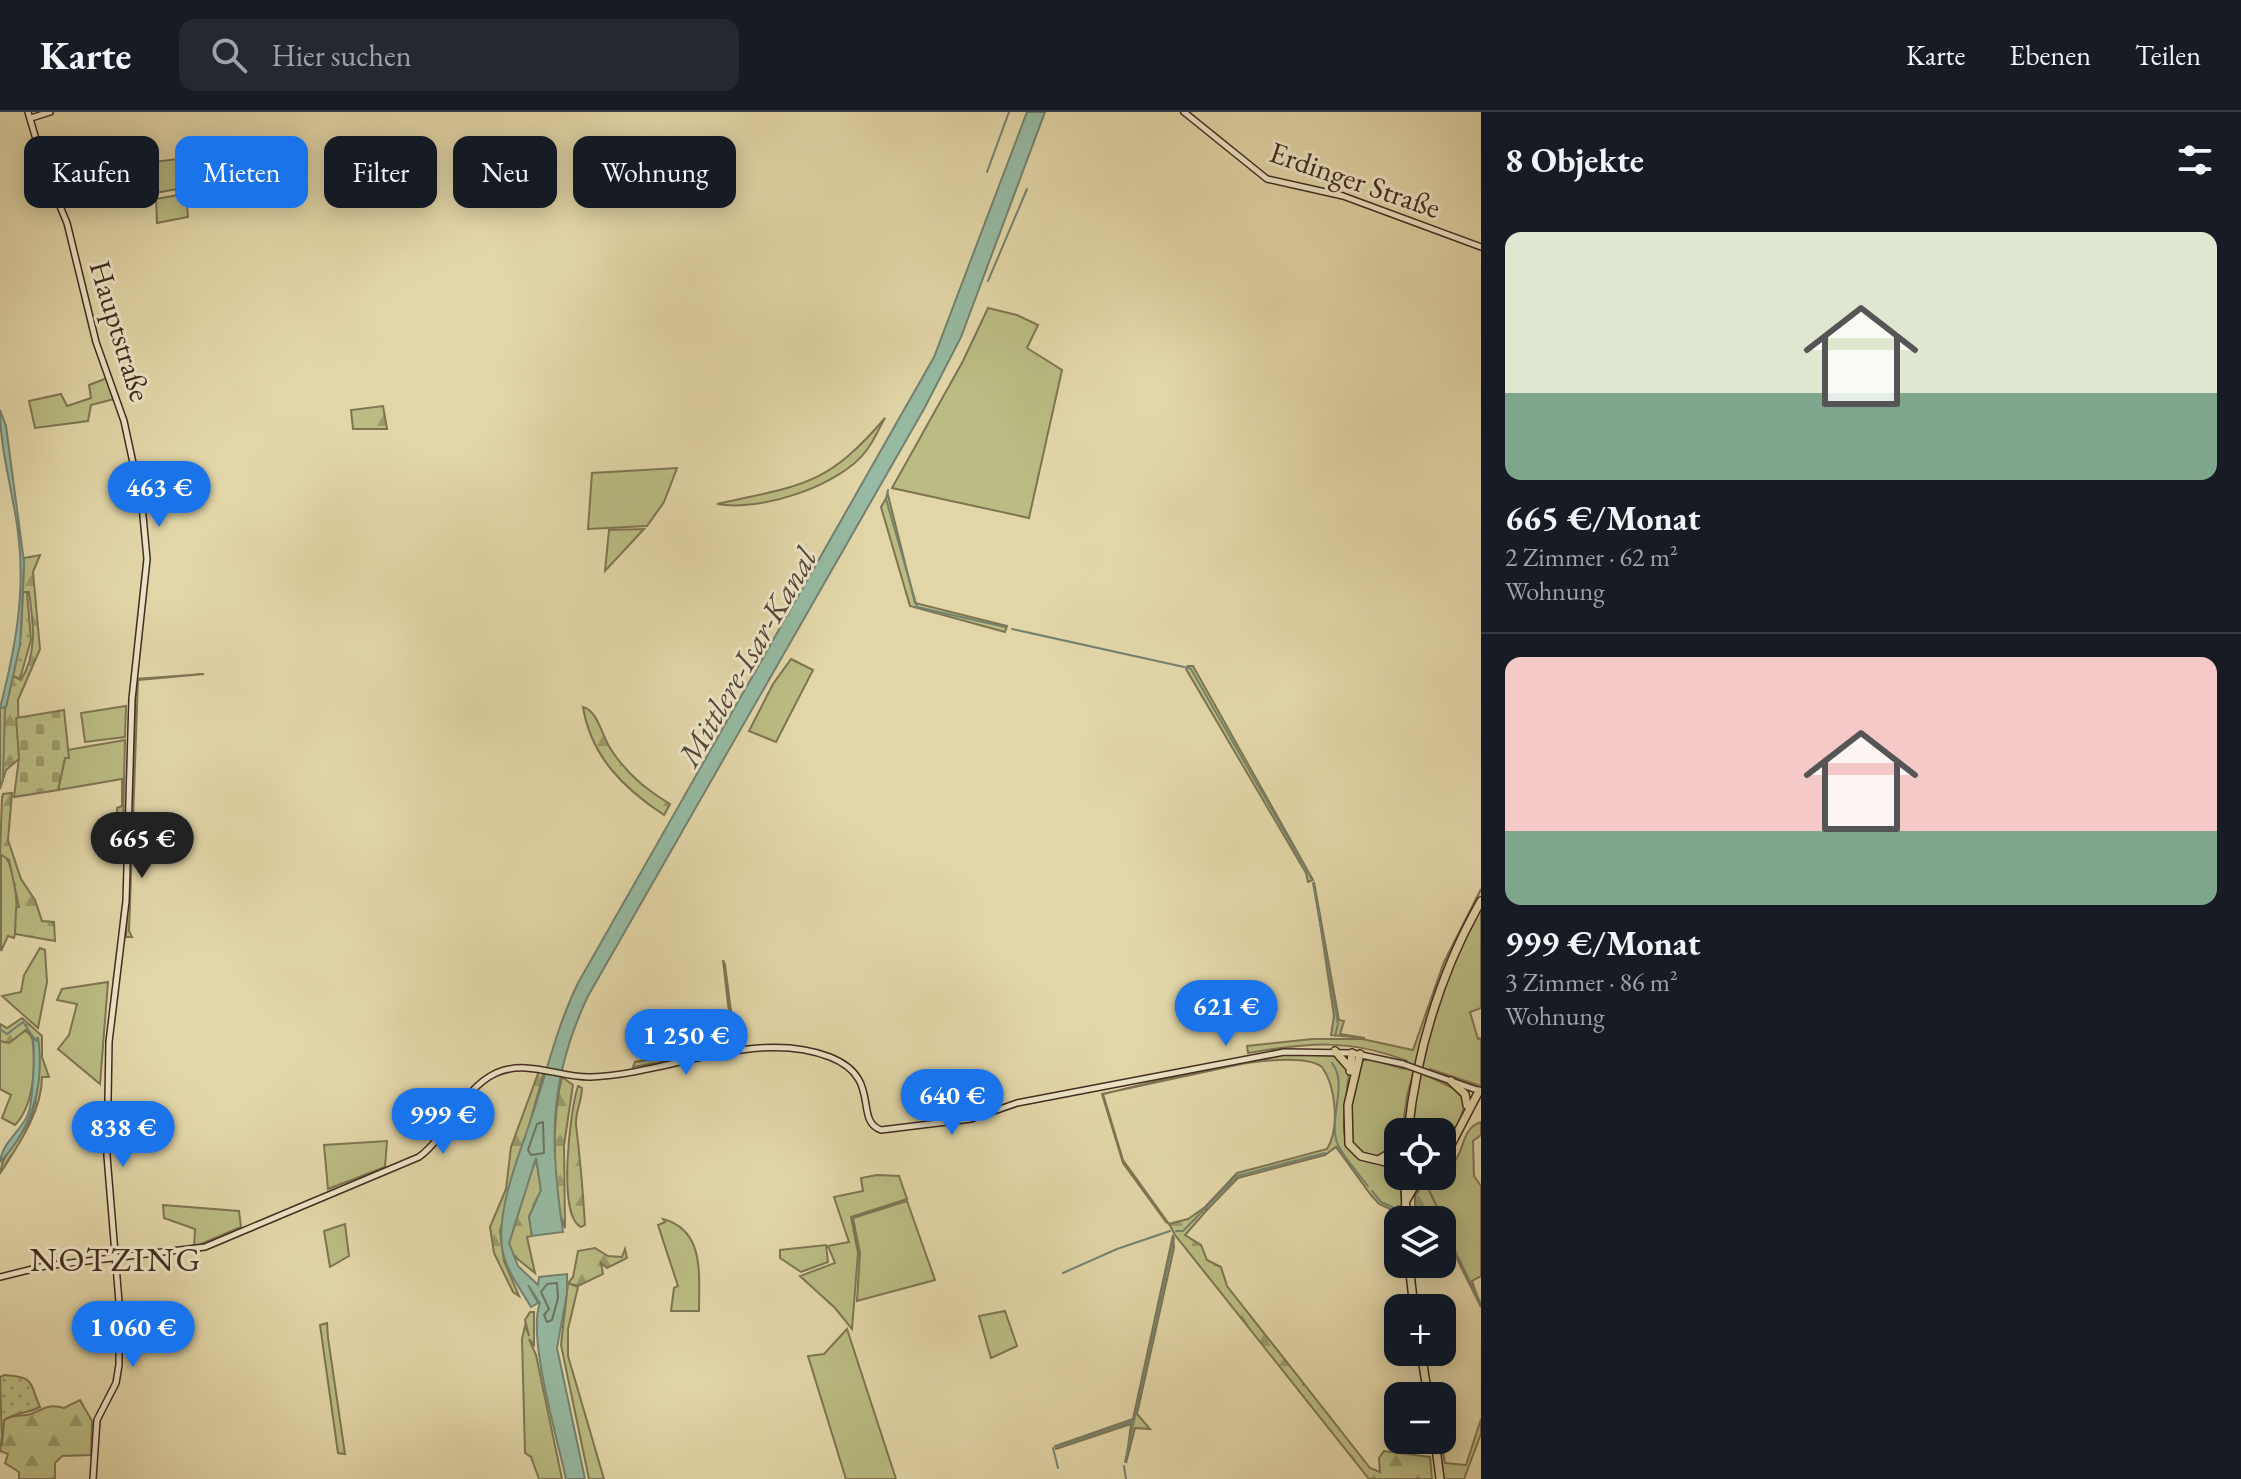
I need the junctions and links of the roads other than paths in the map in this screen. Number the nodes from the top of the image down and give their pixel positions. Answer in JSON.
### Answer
{"nodes":[{"id":1,"x":50,"y":112,"type":"edge"},
{"id":2,"x":1184,"y":112,"type":"edge"},
{"id":3,"x":29,"y":115,"type":"edge"},
{"id":4,"x":1481,"y":247,"type":"edge"},
{"id":5,"x":1481,"y":901,"type":"edge"},
{"id":6,"x":1335,"y":1051,"type":"junction"},
{"id":7,"x":1356,"y":1053,"type":"junction"},
{"id":8,"x":1350,"y":1070,"type":"junction"},
{"id":9,"x":1451,"y":1081,"type":"junction"},
{"id":10,"x":1351,"y":1082,"type":"junction"},
{"id":11,"x":1478,"y":1091,"type":"edge"},
{"id":12,"x":1466,"y":1109,"type":"junction"},
{"id":13,"x":1409,"y":1118,"type":"edge"},
{"id":14,"x":1456,"y":1136,"type":"edge"},
{"id":15,"x":1384,"y":1157,"type":"edge"},
{"id":16,"x":1375,"y":1160,"type":"junction"},
{"id":17,"x":1384,"y":1162,"type":"edge"},
{"id":18,"x":1405,"y":1190,"type":"edge"},
{"id":19,"x":1410,"y":1190,"type":"edge"},
{"id":20,"x":1405,"y":1205,"type":"joint"},
{"id":21,"x":116,"y":1257,"type":"junction"},
{"id":22,"x":0,"y":1277,"type":"edge"},
{"id":23,"x":1437,"y":1454,"type":"edge"},
{"id":24,"x":93,"y":1479,"type":"edge"},
{"id":25,"x":1440,"y":1479,"type":"edge"}],
"edges":[{"from":1,"to":3,"type":"street"},
{"from":2,"to":4,"type":"street","name":"Erdinger Straße"},
{"from":3,"to":21,"type":"street","name":"Hauptstraße"},
{"from":5,"to":13,"type":"highway"},
{"from":6,"to":7,"type":"street"},
{"from":6,"to":8,"type":"highway"},
{"from":6,"to":21,"type":"street"},
{"from":7,"to":8,"type":"highway"},
{"from":7,"to":9,"type":"street","bridge":true},
{"from":7,"to":10,"type":"highway"},
{"from":8,"to":10,"type":"highway"},
{"from":9,"to":11,"type":"street"},
{"from":9,"to":12,"type":"highway"},
{"from":10,"to":16,"type":"highway"},
{"from":11,"to":12,"type":"highway"},
{"from":12,"to":14,"type":"highway"},
{"from":15,"to":16,"type":"highway"},
{"from":16,"to":17,"type":"highway"},
{"from":18,"to":20,"type":"highway"},
{"from":19,"to":20,"type":"highway"},
{"from":21,"to":22,"type":"street"},
{"from":21,"to":24,"type":"street","name":"Hauptstraße"},
{"from":23,"to":25,"type":"highway"}]}
